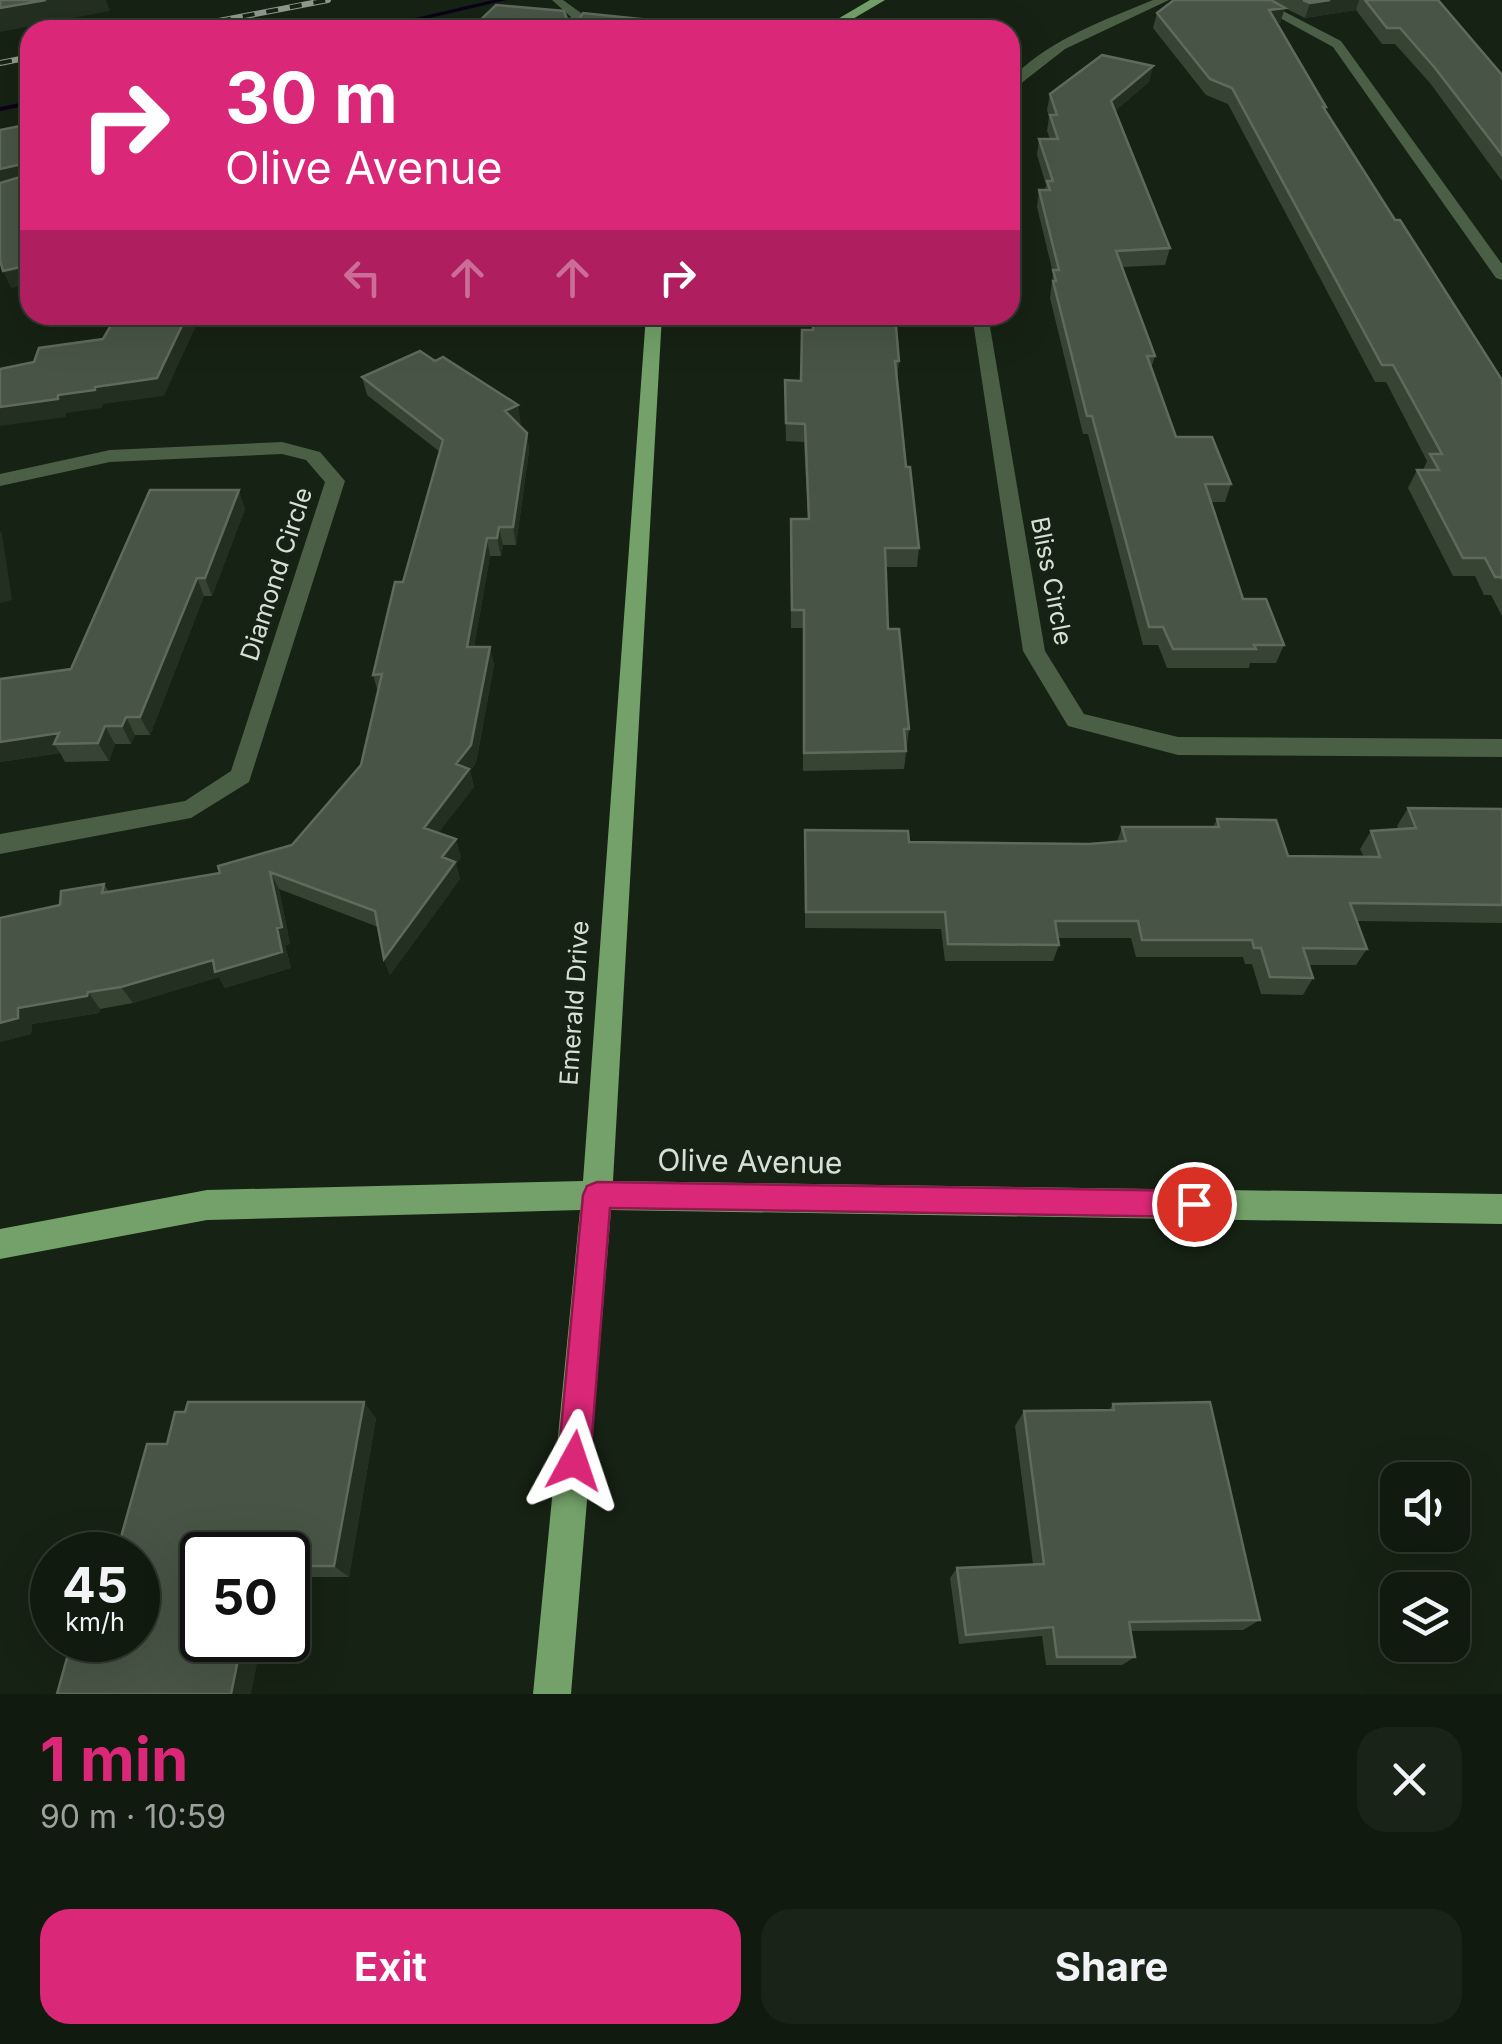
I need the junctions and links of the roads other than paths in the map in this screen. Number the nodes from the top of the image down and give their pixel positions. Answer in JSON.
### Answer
{"nodes":[{"id":1,"x":879,"y":0,"type":"edge"},
{"id":2,"x":1163,"y":0,"type":"edge"},
{"id":3,"x":1253,"y":0,"type":"edge"},
{"id":4,"x":557,"y":1,"type":"edge"},
{"id":5,"x":576,"y":20,"type":"edge"},
{"id":6,"x":843,"y":20,"type":"edge"},
{"id":7,"x":1020,"y":76,"type":"edge"},
{"id":8,"x":1502,"y":275,"type":"edge"},
{"id":9,"x":653,"y":325,"type":"edge"},
{"id":10,"x":982,"y":325,"type":"edge"},
{"id":11,"x":0,"y":480,"type":"edge"},
{"id":12,"x":1502,"y":748,"type":"edge"},
{"id":13,"x":0,"y":844,"type":"edge"},
{"id":14,"x":597,"y":1195,"type":"junction"},
{"id":15,"x":1502,"y":1209,"type":"edge"},
{"id":16,"x":0,"y":1244,"type":"edge"},
{"id":17,"x":552,"y":1694,"type":"edge"}],
"edges":[{"from":1,"to":6,"type":"main road"},
{"from":2,"to":7,"type":"street"},
{"from":3,"to":8,"type":"street"},
{"from":4,"to":5,"type":"street"},
{"from":9,"to":14,"type":"main road","name":"Emerald Drive"},
{"from":10,"to":12,"type":"street","name":"Bliss Circle"},
{"from":11,"to":13,"type":"street","name":"Diamond Circle"},
{"from":14,"to":15,"type":"main road","name":"Olive Avenue"},
{"from":14,"to":16,"type":"main road","name":"Olive Avenue"},
{"from":14,"to":17,"type":"main road","name":"Emerald Drive"}]}
